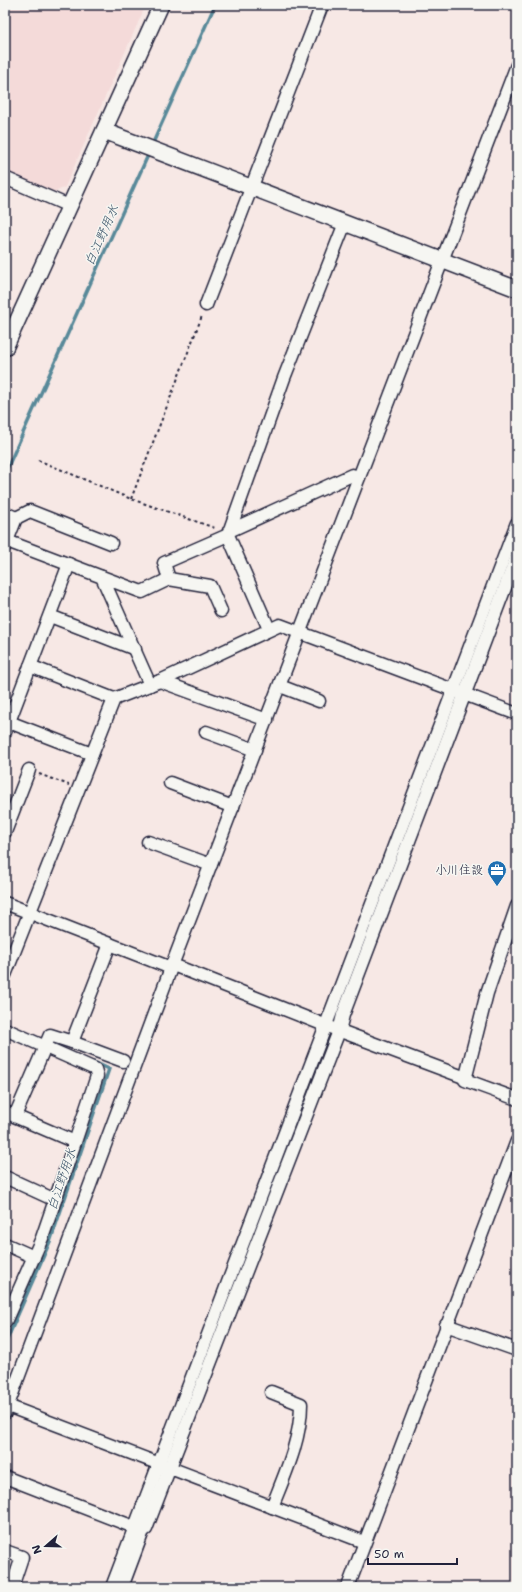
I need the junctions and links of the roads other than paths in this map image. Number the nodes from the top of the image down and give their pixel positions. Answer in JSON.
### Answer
{"nodes":[{"id":1,"x":161,"y":5,"type":"edge"},
{"id":2,"x":322,"y":5,"type":"edge"},
{"id":3,"x":517,"y":65,"type":"edge"},
{"id":4,"x":104,"y":131,"type":"junction"},
{"id":5,"x":5,"y":178,"type":"edge"},
{"id":6,"x":252,"y":188,"type":"junction"},
{"id":7,"x":69,"y":206,"type":"junction"},
{"id":8,"x":345,"y":223,"type":"junction"},
{"id":9,"x":442,"y":259,"type":"junction"},
{"id":10,"x":517,"y":289,"type":"edge"},
{"id":11,"x":206,"y":305,"type":"road end"},
{"id":12,"x":5,"y":348,"type":"edge"},
{"id":13,"x":360,"y":477,"type":"junction"},
{"id":14,"x":11,"y":515,"type":"edge"},
{"id":15,"x":517,"y":523,"type":"edge"},
{"id":16,"x":228,"y":533,"type":"junction"},
{"id":17,"x":6,"y":543,"type":"edge"},
{"id":18,"x":111,"y":543,"type":"dead end"},
{"id":19,"x":517,"y":556,"type":"edge"},
{"id":20,"x":69,"y":564,"type":"junction"},
{"id":21,"x":102,"y":577,"type":"junction"},
{"id":22,"x":170,"y":579,"type":"junction"},
{"id":23,"x":221,"y":612,"type":"dead end"},
{"id":24,"x":50,"y":616,"type":"junction"},
{"id":25,"x":269,"y":629,"type":"junction"},
{"id":26,"x":301,"y":631,"type":"junction"},
{"id":27,"x":135,"y":649,"type":"junction"},
{"id":28,"x":30,"y":666,"type":"junction"},
{"id":29,"x":155,"y":683,"type":"junction"},
{"id":30,"x":280,"y":686,"type":"junction"},
{"id":31,"x":453,"y":689,"type":"junction"},
{"id":32,"x":465,"y":694,"type":"junction"},
{"id":33,"x":114,"y":699,"type":"junction"},
{"id":34,"x":320,"y":700,"type":"dead end"},
{"id":35,"x":517,"y":714,"type":"edge"},
{"id":36,"x":267,"y":720,"type":"junction"},
{"id":37,"x":7,"y":727,"type":"edge"},
{"id":38,"x":206,"y":732,"type":"dead end"},
{"id":39,"x":255,"y":750,"type":"junction"},
{"id":40,"x":92,"y":754,"type":"junction"},
{"id":41,"x":29,"y":770,"type":"road end"},
{"id":42,"x":170,"y":783,"type":"dead end"},
{"id":43,"x":233,"y":807,"type":"junction"},
{"id":44,"x":5,"y":832,"type":"edge"},
{"id":45,"x":148,"y":842,"type":"dead end"},
{"id":46,"x":211,"y":865,"type":"junction"},
{"id":47,"x":5,"y":903,"type":"edge"},
{"id":48,"x":517,"y":906,"type":"edge"},
{"id":49,"x":29,"y":912,"type":"junction"},
{"id":50,"x":110,"y":944,"type":"junction"},
{"id":51,"x":172,"y":967,"type":"junction"},
{"id":52,"x":5,"y":975,"type":"edge"},
{"id":53,"x":332,"y":1028,"type":"junction"},
{"id":54,"x":5,"y":1029,"type":"edge"},
{"id":55,"x":72,"y":1042,"type":"junction"},
{"id":56,"x":45,"y":1048,"type":"junction"},
{"id":57,"x":124,"y":1061,"type":"dead end"},
{"id":58,"x":466,"y":1078,"type":"junction"},
{"id":59,"x":517,"y":1100,"type":"edge"},
{"id":60,"x":10,"y":1114,"type":"edge"},
{"id":61,"x":517,"y":1141,"type":"edge"},
{"id":62,"x":75,"y":1142,"type":"junction"},
{"id":63,"x":5,"y":1177,"type":"edge"},
{"id":64,"x":55,"y":1200,"type":"junction"},
{"id":65,"x":5,"y":1244,"type":"edge"},
{"id":66,"x":34,"y":1257,"type":"junction"},
{"id":67,"x":6,"y":1316,"type":"edge"},
{"id":68,"x":446,"y":1325,"type":"junction"},
{"id":69,"x":517,"y":1350,"type":"edge"},
{"id":70,"x":271,"y":1392,"type":"dead end"},
{"id":71,"x":6,"y":1408,"type":"edge"},
{"id":72,"x":164,"y":1465,"type":"junction"},
{"id":73,"x":5,"y":1477,"type":"edge"},
{"id":74,"x":272,"y":1507,"type":"junction"},
{"id":75,"x":134,"y":1527,"type":"junction"},
{"id":76,"x":364,"y":1542,"type":"junction"},
{"id":77,"x":5,"y":1551,"type":"edge"},
{"id":78,"x":14,"y":1587,"type":"edge"},
{"id":79,"x":112,"y":1587,"type":"edge"},
{"id":80,"x":122,"y":1587,"type":"edge"},
{"id":81,"x":348,"y":1587,"type":"edge"}],
"edges":[{"from":1,"to":4,"type":"street"},
{"from":2,"to":6,"type":"street"},
{"from":3,"to":9,"type":"street"},
{"from":4,"to":6,"type":"street"},
{"from":4,"to":7,"type":"street"},
{"from":5,"to":7,"type":"street"},
{"from":6,"to":8,"type":"street"},
{"from":6,"to":11,"type":"street"},
{"from":7,"to":12,"type":"street"},
{"from":8,"to":9,"type":"street"},
{"from":8,"to":16,"type":"street"},
{"from":9,"to":10,"type":"street"},
{"from":9,"to":13,"type":"street"},
{"from":13,"to":16,"type":"street"},
{"from":13,"to":26,"type":"street"},
{"from":14,"to":17,"type":"street"},
{"from":14,"to":18,"type":"street"},
{"from":15,"to":31,"type":"street"},
{"from":16,"to":22,"type":"street"},
{"from":16,"to":25,"type":"street"},
{"from":17,"to":20,"type":"street"},
{"from":19,"to":32,"type":"street"},
{"from":20,"to":21,"type":"street"},
{"from":20,"to":24,"type":"street"},
{"from":21,"to":22,"type":"street"},
{"from":21,"to":27,"type":"street"},
{"from":22,"to":23,"type":"street"},
{"from":24,"to":27,"type":"street"},
{"from":24,"to":28,"type":"street"},
{"from":25,"to":26,"type":"street"},
{"from":25,"to":29,"type":"street"},
{"from":26,"to":30,"type":"street"},
{"from":26,"to":31,"type":"street"},
{"from":27,"to":29,"type":"street"},
{"from":28,"to":33,"type":"street"},
{"from":28,"to":37,"type":"street"},
{"from":29,"to":33,"type":"street"},
{"from":29,"to":36,"type":"street"},
{"from":30,"to":34,"type":"street"},
{"from":30,"to":36,"type":"street"},
{"from":31,"to":32,"type":"street"},
{"from":31,"to":53,"type":"street"},
{"from":32,"to":35,"type":"street"},
{"from":32,"to":53,"type":"street"},
{"from":33,"to":40,"type":"street"},
{"from":36,"to":39,"type":"street"},
{"from":37,"to":40,"type":"street"},
{"from":38,"to":39,"type":"street"},
{"from":39,"to":43,"type":"street"},
{"from":40,"to":49,"type":"street"},
{"from":41,"to":44,"type":"street"},
{"from":42,"to":43,"type":"street"},
{"from":43,"to":46,"type":"street"},
{"from":45,"to":46,"type":"street"},
{"from":46,"to":51,"type":"street"},
{"from":47,"to":49,"type":"street"},
{"from":48,"to":58,"type":"street"},
{"from":49,"to":50,"type":"street"},
{"from":49,"to":52,"type":"street"},
{"from":50,"to":51,"type":"street"},
{"from":50,"to":55,"type":"street"},
{"from":51,"to":53,"type":"street"},
{"from":51,"to":71,"type":"street"},
{"from":53,"to":58,"type":"street"},
{"from":53,"to":72,"type":"street"},
{"from":54,"to":56,"type":"street"},
{"from":55,"to":56,"type":"street"},
{"from":55,"to":57,"type":"street"},
{"from":56,"to":60,"type":"street"},
{"from":56,"to":62,"type":"street"},
{"from":58,"to":59,"type":"street"},
{"from":60,"to":62,"type":"street"},
{"from":61,"to":68,"type":"street"},
{"from":62,"to":64,"type":"street"},
{"from":63,"to":64,"type":"street"},
{"from":64,"to":66,"type":"street"},
{"from":65,"to":66,"type":"street"},
{"from":66,"to":67,"type":"street"},
{"from":68,"to":69,"type":"street"},
{"from":68,"to":76,"type":"street"},
{"from":70,"to":74,"type":"street"},
{"from":71,"to":72,"type":"street"},
{"from":72,"to":74,"type":"street"},
{"from":72,"to":75,"type":"street"},
{"from":72,"to":80,"type":"street"},
{"from":73,"to":75,"type":"street"},
{"from":74,"to":76,"type":"street"},
{"from":75,"to":79,"type":"street"},
{"from":76,"to":81,"type":"street"},
{"from":77,"to":78,"type":"street"}]}
